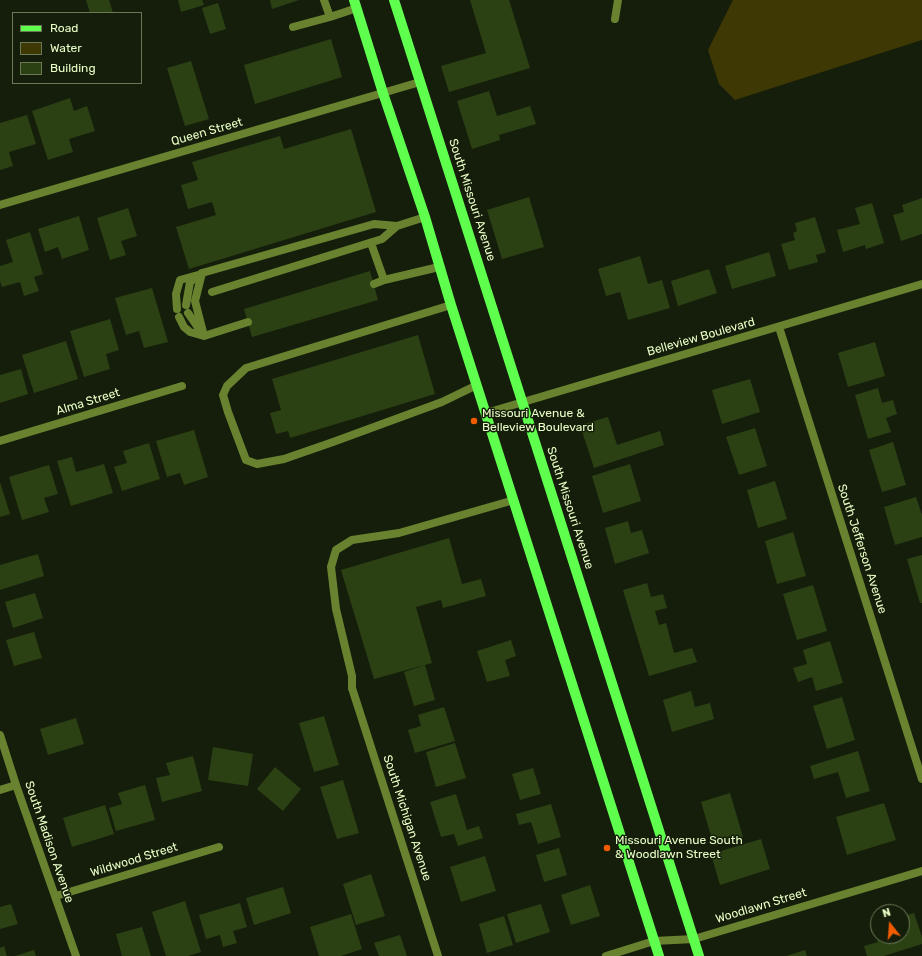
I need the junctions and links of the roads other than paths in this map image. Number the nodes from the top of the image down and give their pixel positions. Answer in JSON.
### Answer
{"nodes":[{"id":1,"x":324,"y":0,"type":"edge"},
{"id":2,"x":394,"y":0,"type":"edge"},
{"id":3,"x":618,"y":0,"type":"edge"},
{"id":4,"x":355,"y":4,"type":"edge"},
{"id":5,"x":330,"y":16,"type":"junction"},
{"id":6,"x":615,"y":19,"type":"dead end"},
{"id":7,"x":293,"y":27,"type":"dead end"},
{"id":8,"x":420,"y":82,"type":"junction"},
{"id":9,"x":383,"y":93,"type":"junction"},
{"id":10,"x":0,"y":205,"type":"edge"},
{"id":11,"x":425,"y":217,"type":"junction"},
{"id":12,"x":397,"y":226,"type":"junction"},
{"id":13,"x":371,"y":243,"type":"junction"},
{"id":14,"x":440,"y":267,"type":"junction"},
{"id":15,"x":202,"y":273,"type":"junction"},
{"id":16,"x":384,"y":280,"type":"junction"},
{"id":17,"x":374,"y":284,"type":"dead end"},
{"id":18,"x":922,"y":284,"type":"edge"},
{"id":19,"x":212,"y":292,"type":"dead end"},
{"id":20,"x":451,"y":305,"type":"junction"},
{"id":21,"x":248,"y":322,"type":"dead end"},
{"id":22,"x":779,"y":327,"type":"junction"},
{"id":23,"x":204,"y":336,"type":"junction"},
{"id":24,"x":477,"y":385,"type":"junction"},
{"id":25,"x":182,"y":386,"type":"dead end"},
{"id":26,"x":523,"y":402,"type":"junction"},
{"id":27,"x":486,"y":413,"type":"junction"},
{"id":28,"x":0,"y":441,"type":"edge"},
{"id":29,"x":514,"y":500,"type":"junction"},
{"id":30,"x":0,"y":735,"type":"edge"},
{"id":31,"x":922,"y":779,"type":"edge"},
{"id":32,"x":16,"y":785,"type":"junction"},
{"id":33,"x":0,"y":790,"type":"edge"},
{"id":34,"x":219,"y":847,"type":"dead end"},
{"id":35,"x":922,"y":871,"type":"edge"},
{"id":36,"x":56,"y":896,"type":"junction"},
{"id":37,"x":694,"y":939,"type":"junction"},
{"id":38,"x":654,"y":941,"type":"junction"},
{"id":39,"x":76,"y":956,"type":"edge"},
{"id":40,"x":438,"y":956,"type":"edge"},
{"id":41,"x":606,"y":956,"type":"edge"},
{"id":42,"x":659,"y":956,"type":"edge"},
{"id":43,"x":699,"y":956,"type":"edge"}],
"edges":[{"from":1,"to":5,"type":"street"},
{"from":2,"to":8,"type":"main road","name":"South Missouri Avenue"},
{"from":3,"to":6,"type":"street"},
{"from":4,"to":5,"type":"street"},
{"from":4,"to":9,"type":"main road"},
{"from":5,"to":7,"type":"street"},
{"from":8,"to":9,"type":"street","name":"Queen Street"},
{"from":8,"to":26,"type":"main road","name":"South Missouri Avenue"},
{"from":9,"to":10,"type":"street","name":"Queen Street"},
{"from":9,"to":11,"type":"main road"},
{"from":11,"to":12,"type":"street"},
{"from":11,"to":14,"type":"main road"},
{"from":12,"to":13,"type":"street"},
{"from":12,"to":15,"type":"street"},
{"from":13,"to":16,"type":"street"},
{"from":13,"to":19,"type":"street"},
{"from":14,"to":16,"type":"street"},
{"from":14,"to":20,"type":"main road"},
{"from":15,"to":23,"type":"street"},
{"from":15,"to":23,"type":"street"},
{"from":15,"to":23,"type":"street"},
{"from":16,"to":17,"type":"street"},
{"from":18,"to":22,"type":"street","name":"Belleview Boulevard"},
{"from":20,"to":24,"type":"main road"},
{"from":20,"to":24,"type":"street"},
{"from":21,"to":23,"type":"street"},
{"from":22,"to":26,"type":"street","name":"Belleview Boulevard"},
{"from":22,"to":31,"type":"street","name":"South Jefferson Avenue"},
{"from":24,"to":27,"type":"main road"},
{"from":25,"to":28,"type":"street","name":"Alma Street"},
{"from":26,"to":27,"type":"street","name":"Belleview Boulevard"},
{"from":26,"to":37,"type":"main road","name":"South Missouri Avenue"},
{"from":27,"to":29,"type":"main road"},
{"from":29,"to":38,"type":"main road"},
{"from":29,"to":40,"type":"street","name":"South Michigan Avenue"},
{"from":30,"to":32,"type":"street","name":"South Madison Avenue"},
{"from":32,"to":33,"type":"street"},
{"from":32,"to":36,"type":"street","name":"South Madison Avenue"},
{"from":34,"to":36,"type":"street","name":"Wildwood Street"},
{"from":35,"to":37,"type":"street","name":"Woodlawn Street"},
{"from":36,"to":39,"type":"street","name":"South Madison Avenue"},
{"from":37,"to":38,"type":"street","name":"Woodlawn Street"},
{"from":37,"to":43,"type":"main road","name":"South Missouri Avenue"},
{"from":38,"to":41,"type":"street","name":"Woodlawn Street"},
{"from":38,"to":42,"type":"main road"}]}
